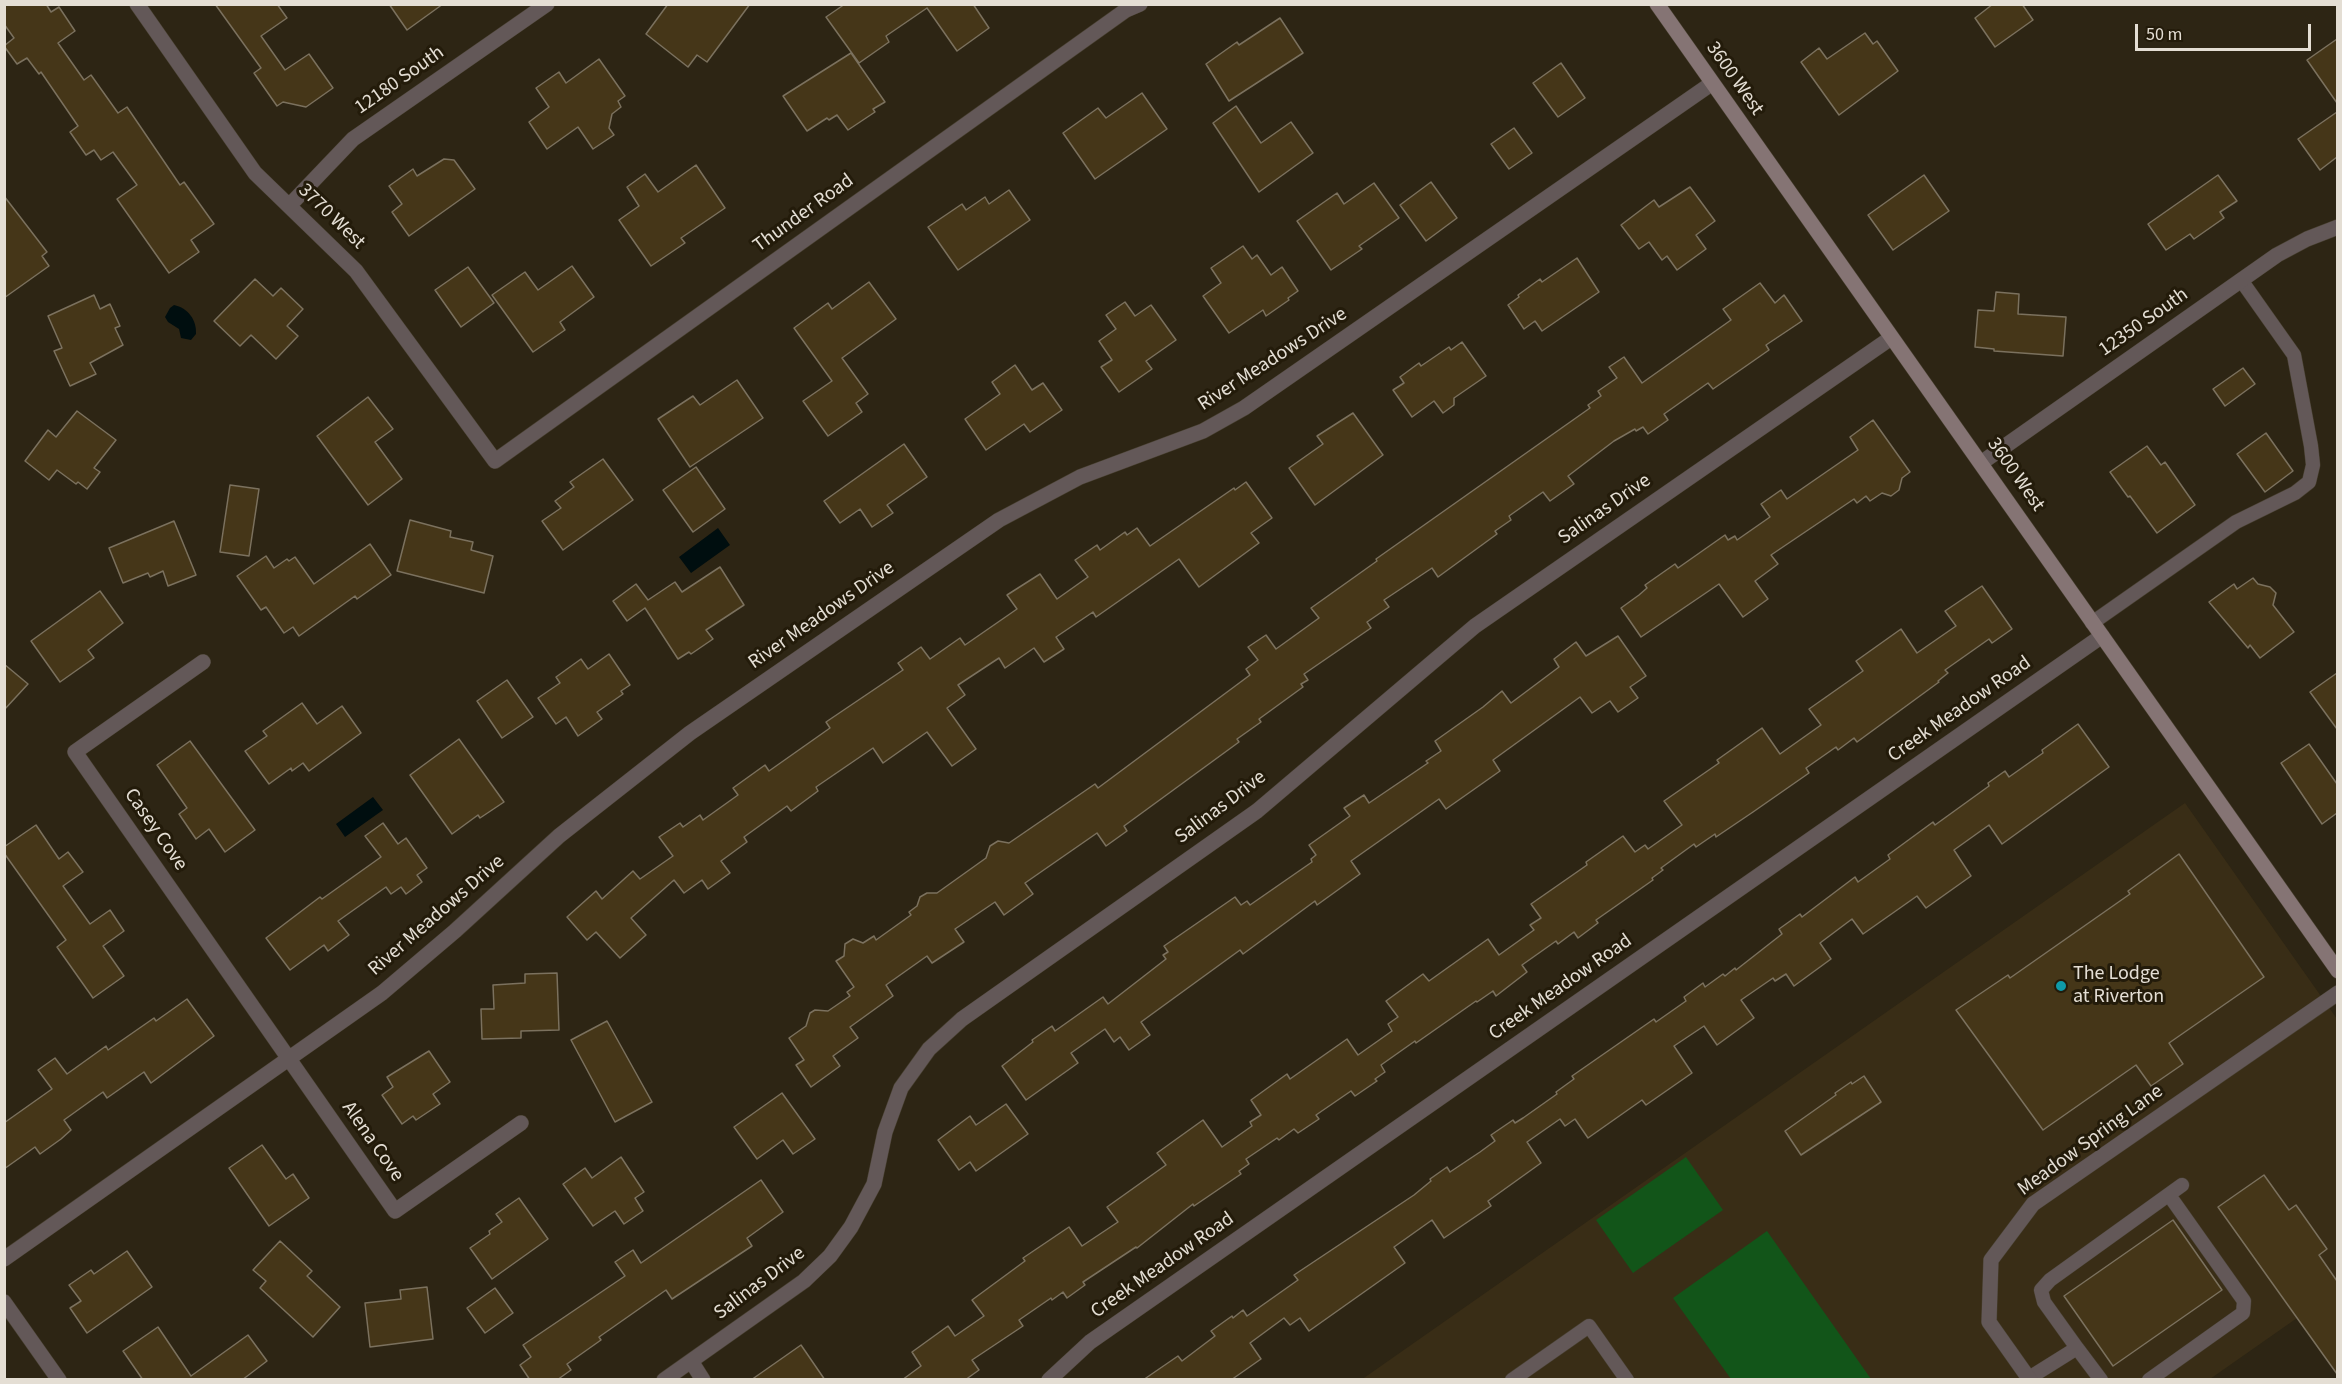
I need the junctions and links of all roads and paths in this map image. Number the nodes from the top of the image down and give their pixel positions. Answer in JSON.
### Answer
{"nodes":[{"id":1,"x":137,"y":4,"type":"edge"},
{"id":2,"x":547,"y":4,"type":"edge"},
{"id":3,"x":1140,"y":4,"type":"edge"},
{"id":4,"x":1657,"y":4,"type":"edge"},
{"id":5,"x":1711,"y":84,"type":"junction"},
{"id":6,"x":289,"y":206,"type":"junction"},
{"id":7,"x":2337,"y":227,"type":"edge"},
{"id":8,"x":2241,"y":280,"type":"junction"},
{"id":9,"x":1891,"y":338,"type":"junction"},
{"id":10,"x":495,"y":461,"type":"joint"},
{"id":11,"x":1981,"y":464,"type":"junction"},
{"id":12,"x":2092,"y":623,"type":"junction"},
{"id":13,"x":2102,"y":636,"type":"junction"},
{"id":14,"x":203,"y":662,"type":"dead end"},
{"id":15,"x":2337,"y":971,"type":"edge"},
{"id":16,"x":2337,"y":993,"type":"edge"},
{"id":17,"x":290,"y":1060,"type":"junction"},
{"id":18,"x":521,"y":1123,"type":"dead end"},
{"id":19,"x":2182,"y":1185,"type":"dead end"},
{"id":20,"x":2169,"y":1194,"type":"junction"},
{"id":21,"x":4,"y":1259,"type":"edge"},
{"id":22,"x":4,"y":1302,"type":"edge"},
{"id":23,"x":2077,"y":1348,"type":"junction"},
{"id":24,"x":691,"y":1361,"type":"junction"},
{"id":25,"x":2030,"y":1379,"type":"edge"},
{"id":26,"x":59,"y":1380,"type":"edge"},
{"id":27,"x":664,"y":1380,"type":"edge"},
{"id":28,"x":703,"y":1380,"type":"edge"},
{"id":29,"x":1049,"y":1380,"type":"edge"},
{"id":30,"x":1512,"y":1380,"type":"edge"},
{"id":31,"x":1627,"y":1380,"type":"edge"},
{"id":32,"x":2101,"y":1380,"type":"edge"},
{"id":33,"x":2149,"y":1380,"type":"edge"}],
"edges":[{"from":1,"to":6,"type":"street","name":"3770 West"},
{"from":2,"to":6,"type":"street","name":"12180 South"},
{"from":3,"to":10,"type":"street","name":"Thunder Road"},
{"from":4,"to":5,"type":"main road","name":"3600 West"},
{"from":5,"to":9,"type":"main road","name":"3600 West"},
{"from":5,"to":17,"type":"street","name":"River Meadows Drive"},
{"from":6,"to":10,"type":"street","name":"3770 West"},
{"from":7,"to":8,"type":"street","name":"12350 South"},
{"from":8,"to":11,"type":"street","name":"12350 South"},
{"from":8,"to":12,"type":"lane"},
{"from":9,"to":11,"type":"main road","name":"3600 West"},
{"from":9,"to":24,"type":"street","name":"Salinas Drive"},
{"from":11,"to":12,"type":"main road","name":"3600 West"},
{"from":12,"to":13,"type":"main road","name":"3600 West"},
{"from":13,"to":15,"type":"main road","name":"3600 West"},
{"from":13,"to":29,"type":"street","name":"Creek Meadow Road"},
{"from":14,"to":17,"type":"street","name":"Casey Cove"},
{"from":16,"to":25,"type":"street","name":"Meadow Spring Lane"},
{"from":17,"to":18,"type":"street","name":"Alena Cove"},
{"from":17,"to":21,"type":"street","name":"River Meadows Drive"},
{"from":19,"to":20,"type":"lane"},
{"from":20,"to":23,"type":"lane"},
{"from":20,"to":33,"type":"lane"},
{"from":22,"to":26,"type":"street"},
{"from":23,"to":25,"type":"lane"},
{"from":23,"to":32,"type":"lane"},
{"from":24,"to":27,"type":"street","name":"Salinas Drive"},
{"from":24,"to":28,"type":"street"},
{"from":30,"to":31,"type":"lane"}]}
